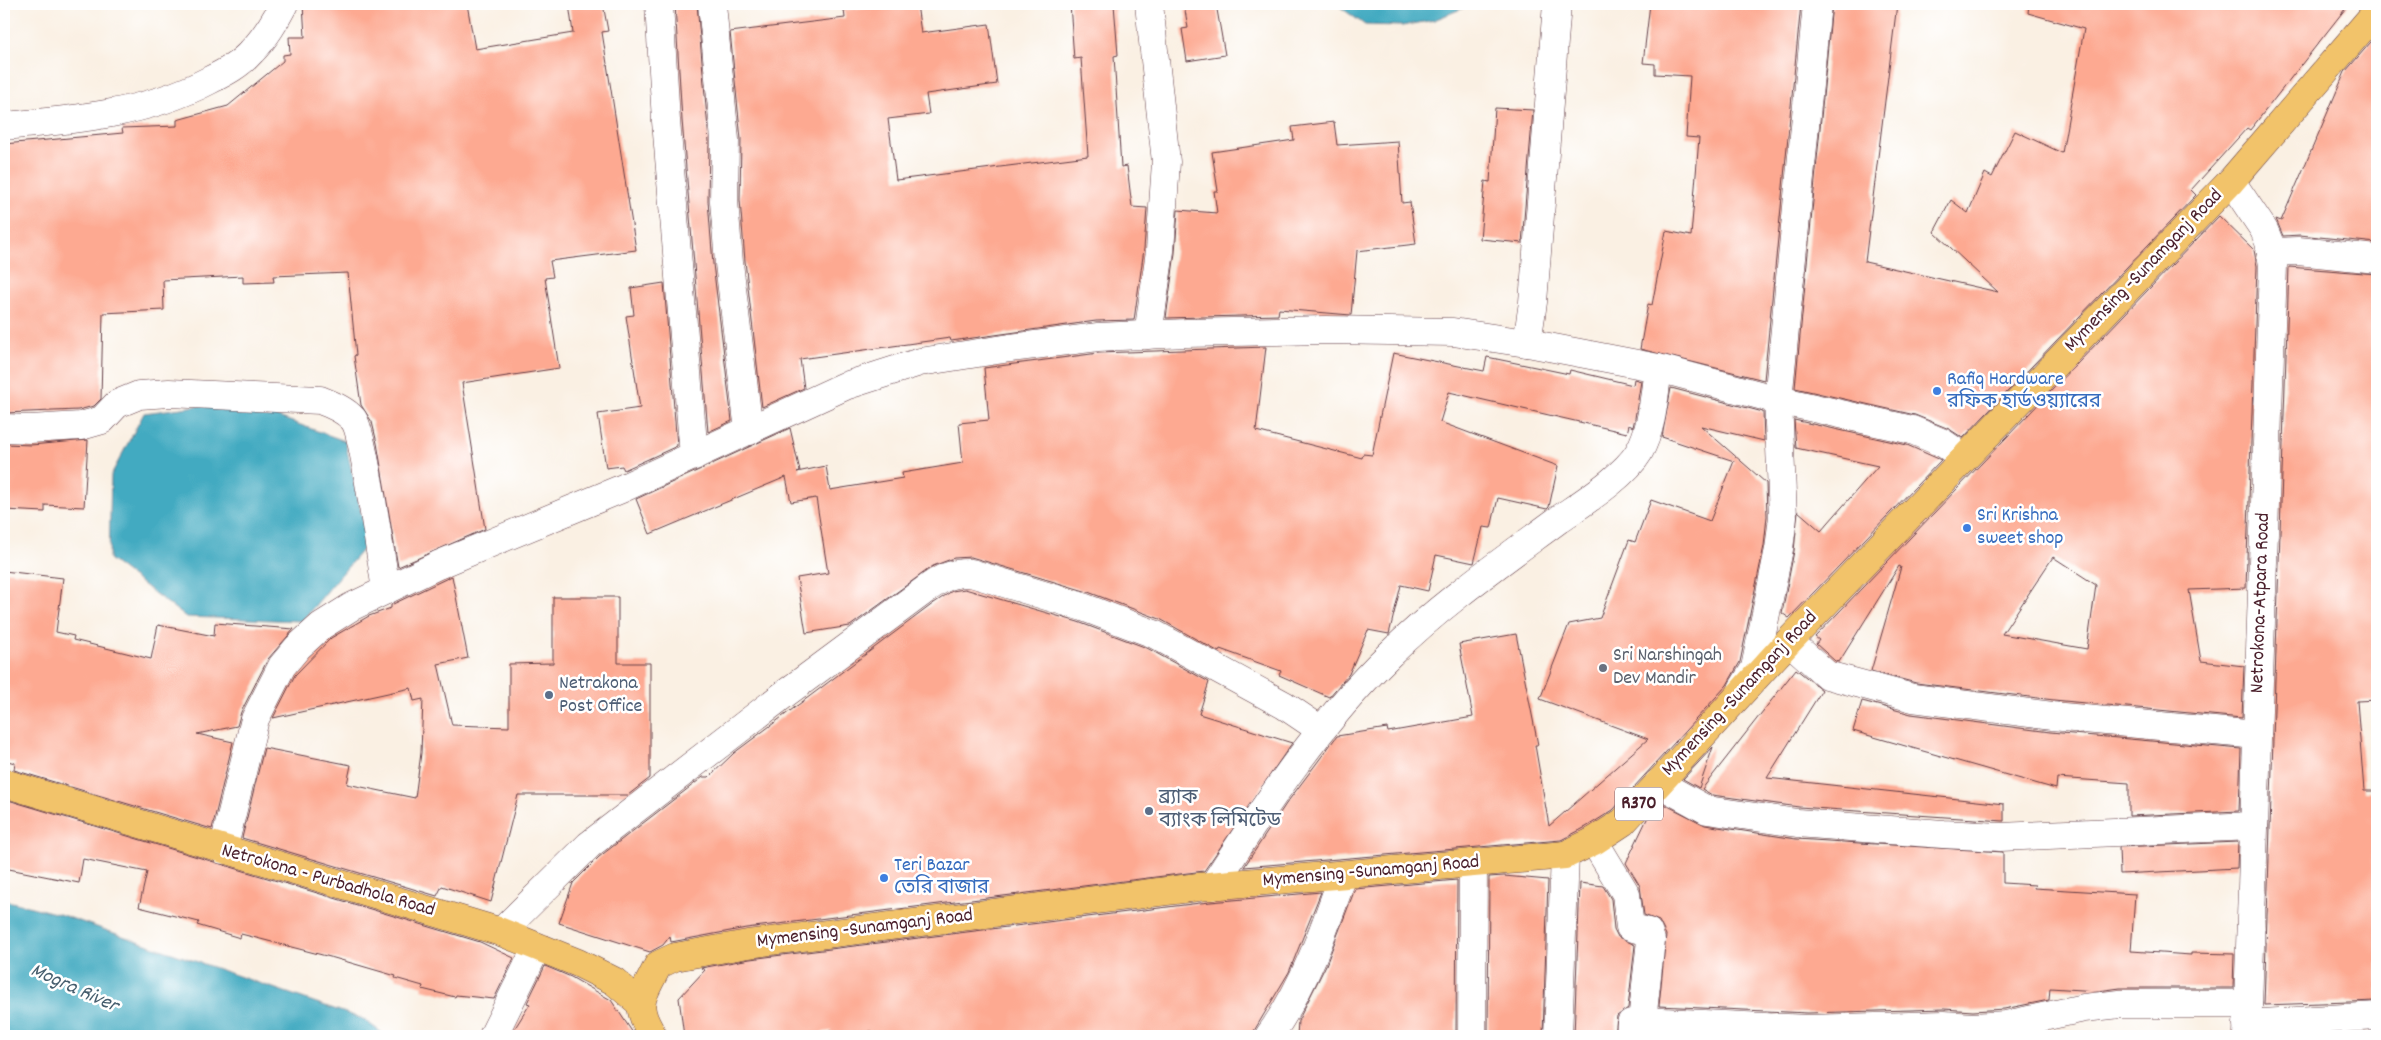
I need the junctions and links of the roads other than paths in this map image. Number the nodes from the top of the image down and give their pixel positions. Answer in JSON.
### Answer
{"nodes":[{"id":1,"x":284,"y":4,"type":"edge"},
{"id":2,"x":659,"y":4,"type":"edge"},
{"id":3,"x":712,"y":4,"type":"edge"},
{"id":4,"x":1149,"y":4,"type":"edge"},
{"id":5,"x":1557,"y":4,"type":"edge"},
{"id":6,"x":1817,"y":4,"type":"edge"},
{"id":7,"x":2377,"y":11,"type":"edge"},
{"id":8,"x":4,"y":126,"type":"edge"},
{"id":9,"x":2231,"y":181,"type":"junction"},
{"id":10,"x":2271,"y":252,"type":"junction"},
{"id":11,"x":2377,"y":259,"type":"edge"},
{"id":12,"x":1148,"y":335,"type":"junction"},
{"id":13,"x":1527,"y":343,"type":"junction"},
{"id":14,"x":1658,"y":368,"type":"junction"},
{"id":15,"x":1778,"y":400,"type":"junction"},
{"id":16,"x":4,"y":428,"type":"edge"},
{"id":17,"x":749,"y":431,"type":"junction"},
{"id":18,"x":694,"y":456,"type":"junction"},
{"id":19,"x":1963,"y":457,"type":"junction"},
{"id":20,"x":386,"y":590,"type":"junction"},
{"id":21,"x":1789,"y":641,"type":"junction"},
{"id":22,"x":1739,"y":694,"type":"junction"},
{"id":23,"x":1322,"y":730,"type":"junction"},
{"id":24,"x":2257,"y":735,"type":"junction"},
{"id":25,"x":4,"y":783,"type":"edge"},
{"id":26,"x":1658,"y":783,"type":"junction"},
{"id":27,"x":2254,"y":826,"type":"junction"},
{"id":28,"x":1594,"y":841,"type":"junction"},
{"id":29,"x":223,"y":850,"type":"junction"},
{"id":30,"x":1565,"y":855,"type":"junction"},
{"id":31,"x":1473,"y":863,"type":"junction"},
{"id":32,"x":1343,"y":875,"type":"junction"},
{"id":33,"x":1213,"y":886,"type":"junction"},
{"id":34,"x":501,"y":932,"type":"junction"},
{"id":35,"x":537,"y":947,"type":"junction"},
{"id":36,"x":640,"y":1003,"type":"junction"},
{"id":37,"x":2377,"y":1016,"type":"edge"},
{"id":38,"x":2247,"y":1021,"type":"edge"},
{"id":39,"x":1636,"y":1028,"type":"edge"},
{"id":40,"x":1970,"y":1032,"type":"edge"},
{"id":41,"x":493,"y":1036,"type":"edge"},
{"id":42,"x":653,"y":1036,"type":"edge"},
{"id":43,"x":1269,"y":1036,"type":"edge"},
{"id":44,"x":1472,"y":1036,"type":"edge"},
{"id":45,"x":1558,"y":1036,"type":"edge"}],
"edges":[{"from":1,"to":8,"type":"street"},
{"from":2,"to":18,"type":"street"},
{"from":3,"to":17,"type":"street"},
{"from":4,"to":12,"type":"street"},
{"from":5,"to":13,"type":"street"},
{"from":6,"to":15,"type":"street"},
{"from":7,"to":9,"type":"main road","name":"Mymensing -Sunamganj Road","number":"R370"},
{"from":9,"to":10,"type":"street","name":"Netrokona-Atpara Road"},
{"from":9,"to":19,"type":"main road","name":"Mymensing -Sunamganj Road","number":"R370"},
{"from":10,"to":11,"type":"street"},
{"from":10,"to":24,"type":"street","name":"Netrokona-Atpara Road"},
{"from":12,"to":13,"type":"street"},
{"from":12,"to":17,"type":"street"},
{"from":13,"to":14,"type":"street"},
{"from":14,"to":15,"type":"street"},
{"from":14,"to":23,"type":"street"},
{"from":15,"to":19,"type":"street"},
{"from":15,"to":22,"type":"street"},
{"from":16,"to":20,"type":"street"},
{"from":17,"to":18,"type":"street"},
{"from":18,"to":20,"type":"street"},
{"from":19,"to":21,"type":"main road","name":"Mymensing -Sunamganj Road","number":"R370"},
{"from":20,"to":29,"type":"street"},
{"from":21,"to":22,"type":"main road","name":"Mymensing -Sunamganj Road","number":"R370"},
{"from":21,"to":24,"type":"street"},
{"from":22,"to":26,"type":"main road","name":"Mymensing -Sunamganj Road","number":"R370"},
{"from":23,"to":33,"type":"street"},
{"from":23,"to":34,"type":"street"},
{"from":24,"to":27,"type":"street","name":"Netrokona-Atpara Road"},
{"from":25,"to":29,"type":"main road","name":"Netrokona - Purbadhola Road"},
{"from":26,"to":27,"type":"street"},
{"from":26,"to":28,"type":"main road","name":"Mymensing -Sunamganj Road","number":"R370"},
{"from":27,"to":38,"type":"street","name":"Netrokona-Atpara Road"},
{"from":28,"to":30,"type":"main road","name":"Mymensing -Sunamganj Road","number":"R370"},
{"from":28,"to":39,"type":"street"},
{"from":29,"to":34,"type":"main road","name":"Netrokona - Purbadhola Road"},
{"from":30,"to":31,"type":"main road","name":"Mymensing -Sunamganj Road","number":"R370"},
{"from":30,"to":45,"type":"street"},
{"from":31,"to":32,"type":"main road","name":"Mymensing -Sunamganj Road","number":"R370"},
{"from":31,"to":44,"type":"street"},
{"from":32,"to":33,"type":"main road","name":"Mymensing -Sunamganj Road","number":"R370"},
{"from":32,"to":43,"type":"street"},
{"from":33,"to":36,"type":"main road","name":"Mymensing -Sunamganj Road","number":"R370"},
{"from":34,"to":35,"type":"main road","name":"Netrokona - Purbadhola Road"},
{"from":35,"to":36,"type":"main road","name":"Netrokona - Purbadhola Road"},
{"from":35,"to":41,"type":"street"},
{"from":36,"to":42,"type":"main road"},
{"from":37,"to":38,"type":"street"},
{"from":38,"to":40,"type":"street"},
{"from":39,"to":40,"type":"street"}]}
